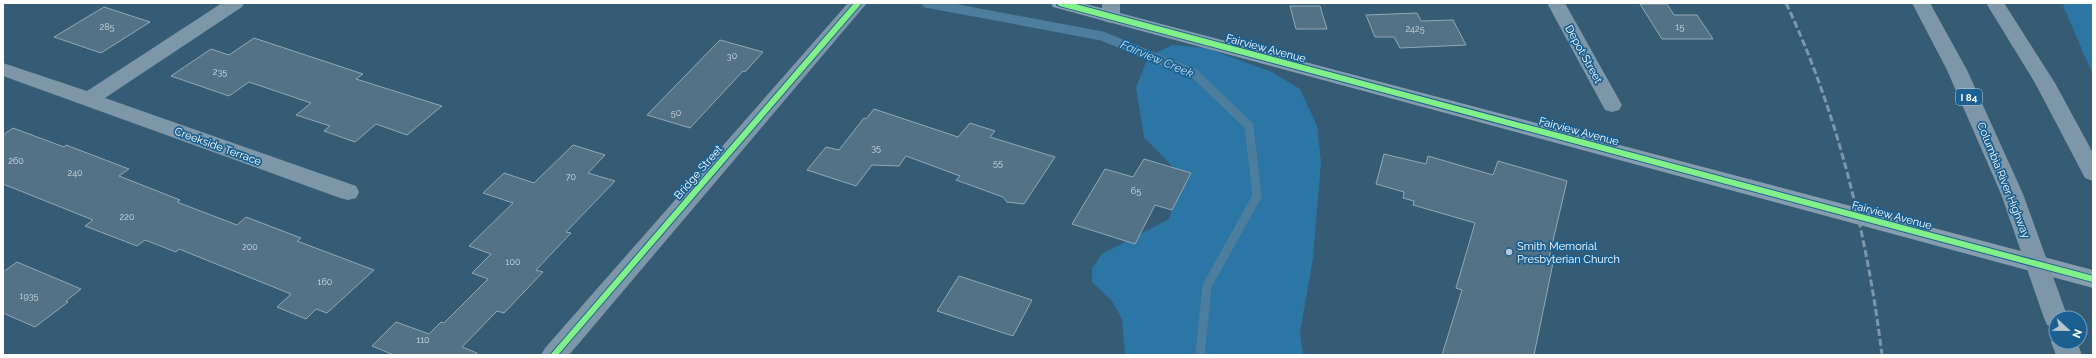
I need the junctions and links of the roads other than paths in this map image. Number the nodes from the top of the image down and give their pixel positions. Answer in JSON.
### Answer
{"nodes":[{"id":1,"x":235,"y":3,"type":"edge"},
{"id":2,"x":1060,"y":3,"type":"edge"},
{"id":3,"x":1556,"y":3,"type":"edge"},
{"id":4,"x":1921,"y":3,"type":"edge"},
{"id":5,"x":1995,"y":3,"type":"edge"},
{"id":6,"x":852,"y":9,"type":"edge"},
{"id":7,"x":1111,"y":10,"type":"edge"},
{"id":8,"x":3,"y":69,"type":"edge"},
{"id":9,"x":88,"y":100,"type":"junction"},
{"id":10,"x":1612,"y":105,"type":"dead end"},
{"id":11,"x":2093,"y":173,"type":"edge"},
{"id":12,"x":348,"y":192,"type":"dead end"},
{"id":13,"x":2093,"y":279,"type":"edge"},
{"id":14,"x":2053,"y":310,"type":"edge"},
{"id":15,"x":554,"y":355,"type":"edge"}],
"edges":[{"from":1,"to":9,"type":"street"},
{"from":2,"to":7,"type":"main road","name":"Fairview Avenue"},
{"from":3,"to":10,"type":"street","name":"Depot Street"},
{"from":4,"to":14,"type":"highway","name":"Columbia River Highway","number":"I 84"},
{"from":5,"to":11,"type":"highway"},
{"from":6,"to":15,"type":"street","name":"Bridge Street"},
{"from":7,"to":13,"type":"main road","name":"Fairview Avenue"},
{"from":8,"to":9,"type":"street","name":"Creekside Terrace"},
{"from":9,"to":12,"type":"street","name":"Creekside Terrace"}]}
